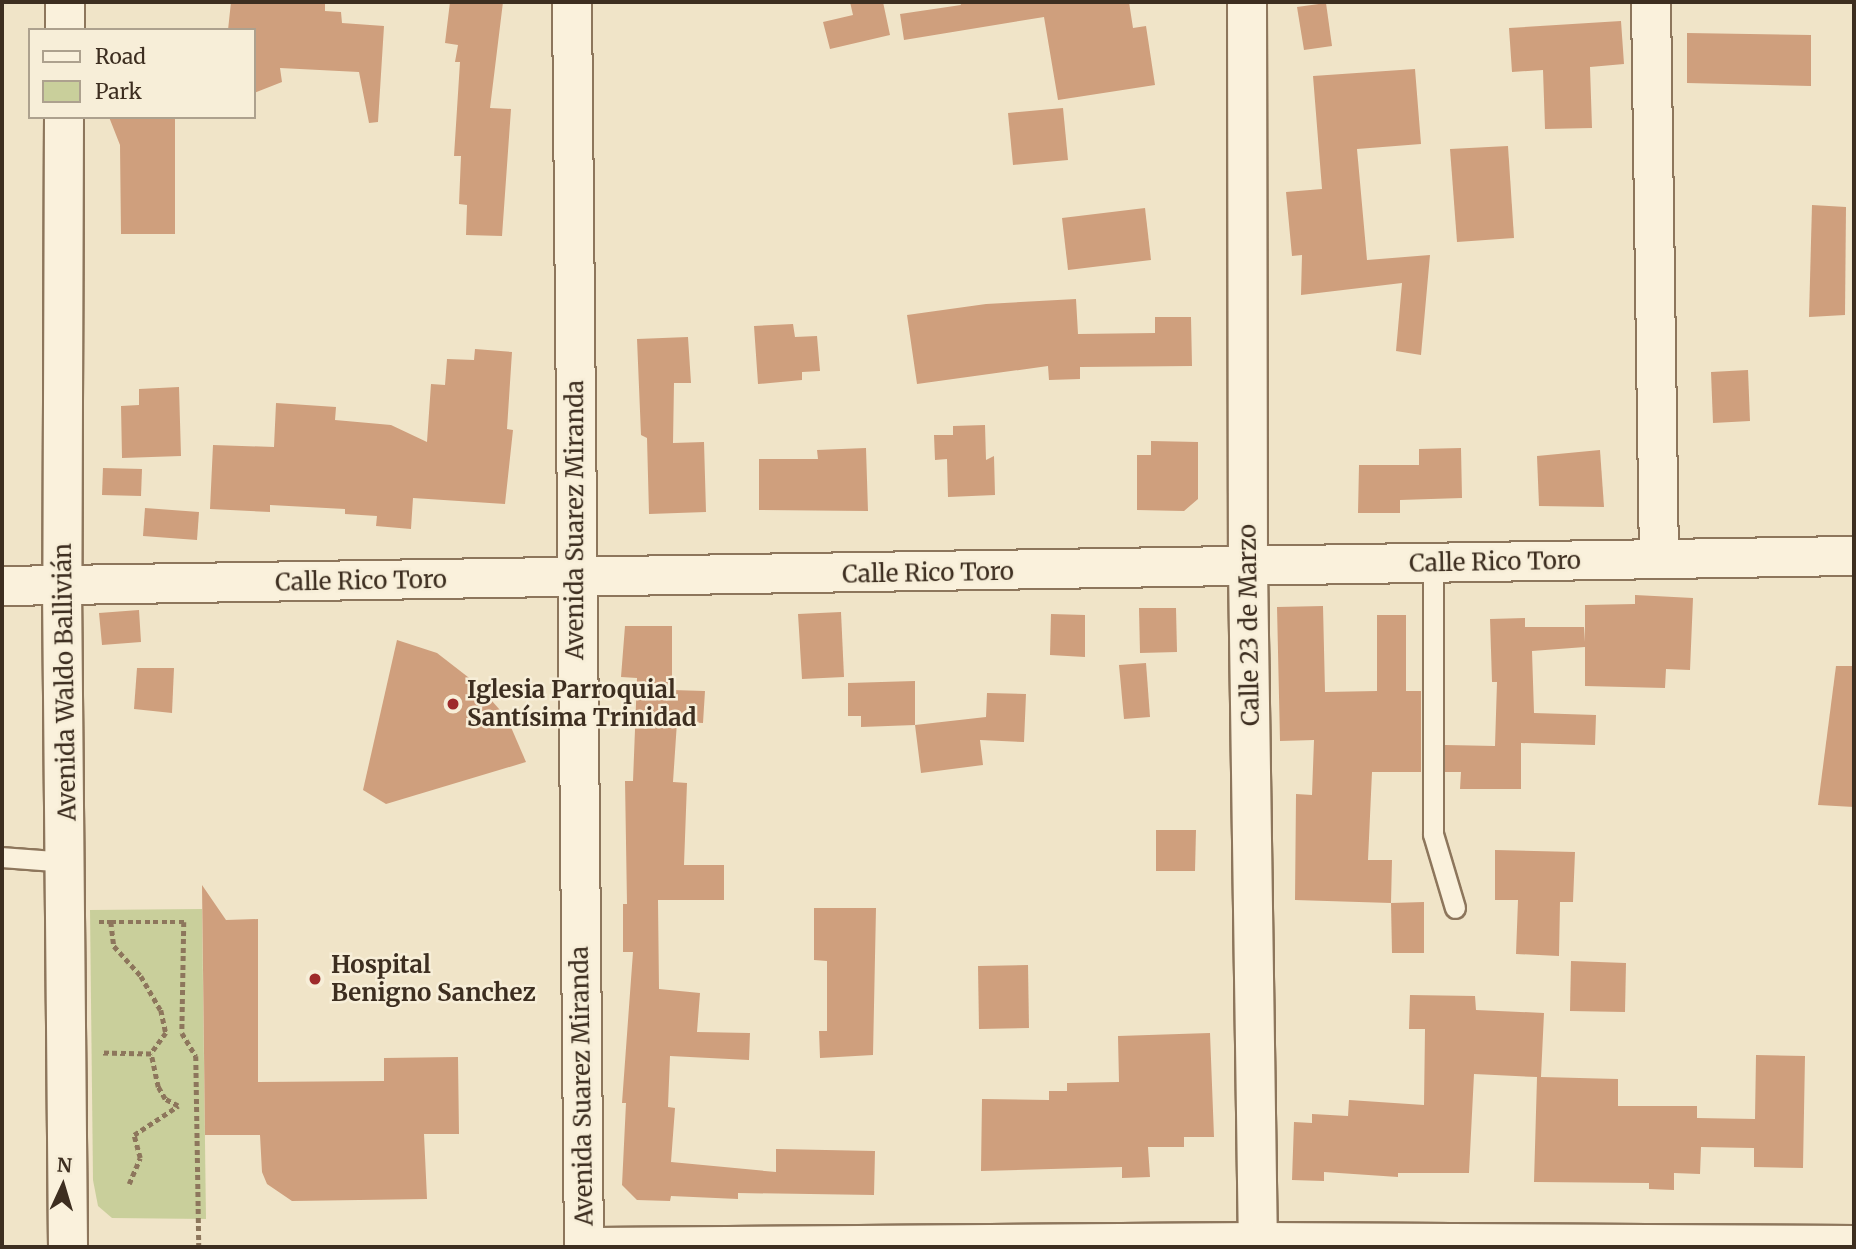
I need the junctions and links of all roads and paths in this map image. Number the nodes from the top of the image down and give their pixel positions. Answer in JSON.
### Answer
{"nodes":[{"id":1,"x":65,"y":2,"type":"edge"},
{"id":2,"x":572,"y":2,"type":"edge"},
{"id":3,"x":1247,"y":2,"type":"edge"},
{"id":4,"x":1651,"y":2,"type":"edge"},
{"id":5,"x":65,"y":28,"type":"edge"},
{"id":6,"x":64,"y":119,"type":"edge"},
{"id":7,"x":1854,"y":556,"type":"edge"},
{"id":8,"x":1659,"y":558,"type":"junction"},
{"id":9,"x":1433,"y":563,"type":"junction"},
{"id":10,"x":1248,"y":568,"type":"junction"},
{"id":11,"x":575,"y":578,"type":"junction"},
{"id":12,"x":62,"y":585,"type":"junction"},
{"id":13,"x":2,"y":586,"type":"edge"},
{"id":14,"x":2,"y":857,"type":"edge"},
{"id":15,"x":68,"y":862,"type":"junction"},
{"id":16,"x":1455,"y":908,"type":"dead end"},
{"id":17,"x":68,"y":922,"type":"junction"},
{"id":18,"x":111,"y":922,"type":"junction"},
{"id":19,"x":68,"y":1053,"type":"junction"},
{"id":20,"x":150,"y":1054,"type":"junction"},
{"id":21,"x":129,"y":1184,"type":"dead end"},
{"id":22,"x":1258,"y":1245,"type":"edge"},
{"id":23,"x":1854,"y":1245,"type":"edge"},
{"id":24,"x":68,"y":1247,"type":"edge"},
{"id":25,"x":199,"y":1247,"type":"edge"},
{"id":26,"x":584,"y":1247,"type":"edge"},
{"id":27,"x":596,"y":1247,"type":"edge"}],
"edges":[{"from":1,"to":5,"type":"street"},
{"from":2,"to":11,"type":"street","name":"Avenida Suarez Miranda"},
{"from":3,"to":10,"type":"street","name":"Calle 23 de Marzo"},
{"from":4,"to":8,"type":"street"},
{"from":6,"to":12,"type":"street","name":"Avenida Waldo Ballivián"},
{"from":7,"to":8,"type":"street","name":"Calle Rico Toro"},
{"from":8,"to":9,"type":"street","name":"Calle Rico Toro"},
{"from":9,"to":10,"type":"street","name":"Calle Rico Toro"},
{"from":9,"to":16,"type":"lane"},
{"from":10,"to":11,"type":"street","name":"Calle Rico Toro"},
{"from":10,"to":22,"type":"street","name":"Calle 23 de Marzo"},
{"from":11,"to":12,"type":"street","name":"Calle Rico Toro"},
{"from":11,"to":26,"type":"street","name":"Avenida Suarez Miranda"},
{"from":12,"to":13,"type":"street","name":"Calle Rico Toro"},
{"from":12,"to":15,"type":"street","name":"Avenida Waldo Ballivián"},
{"from":14,"to":15,"type":"lane"},
{"from":15,"to":17,"type":"street","name":"Avenida Waldo Ballivián"},
{"from":17,"to":18,"type":"path"},
{"from":17,"to":19,"type":"street","name":"Avenida Waldo Ballivián"},
{"from":18,"to":20,"type":"path"},
{"from":18,"to":25,"type":"path"},
{"from":19,"to":20,"type":"path"},
{"from":19,"to":24,"type":"street","name":"Avenida Waldo Ballivián"},
{"from":20,"to":21,"type":"path"},
{"from":22,"to":23,"type":"street"},
{"from":22,"to":27,"type":"street"}]}
